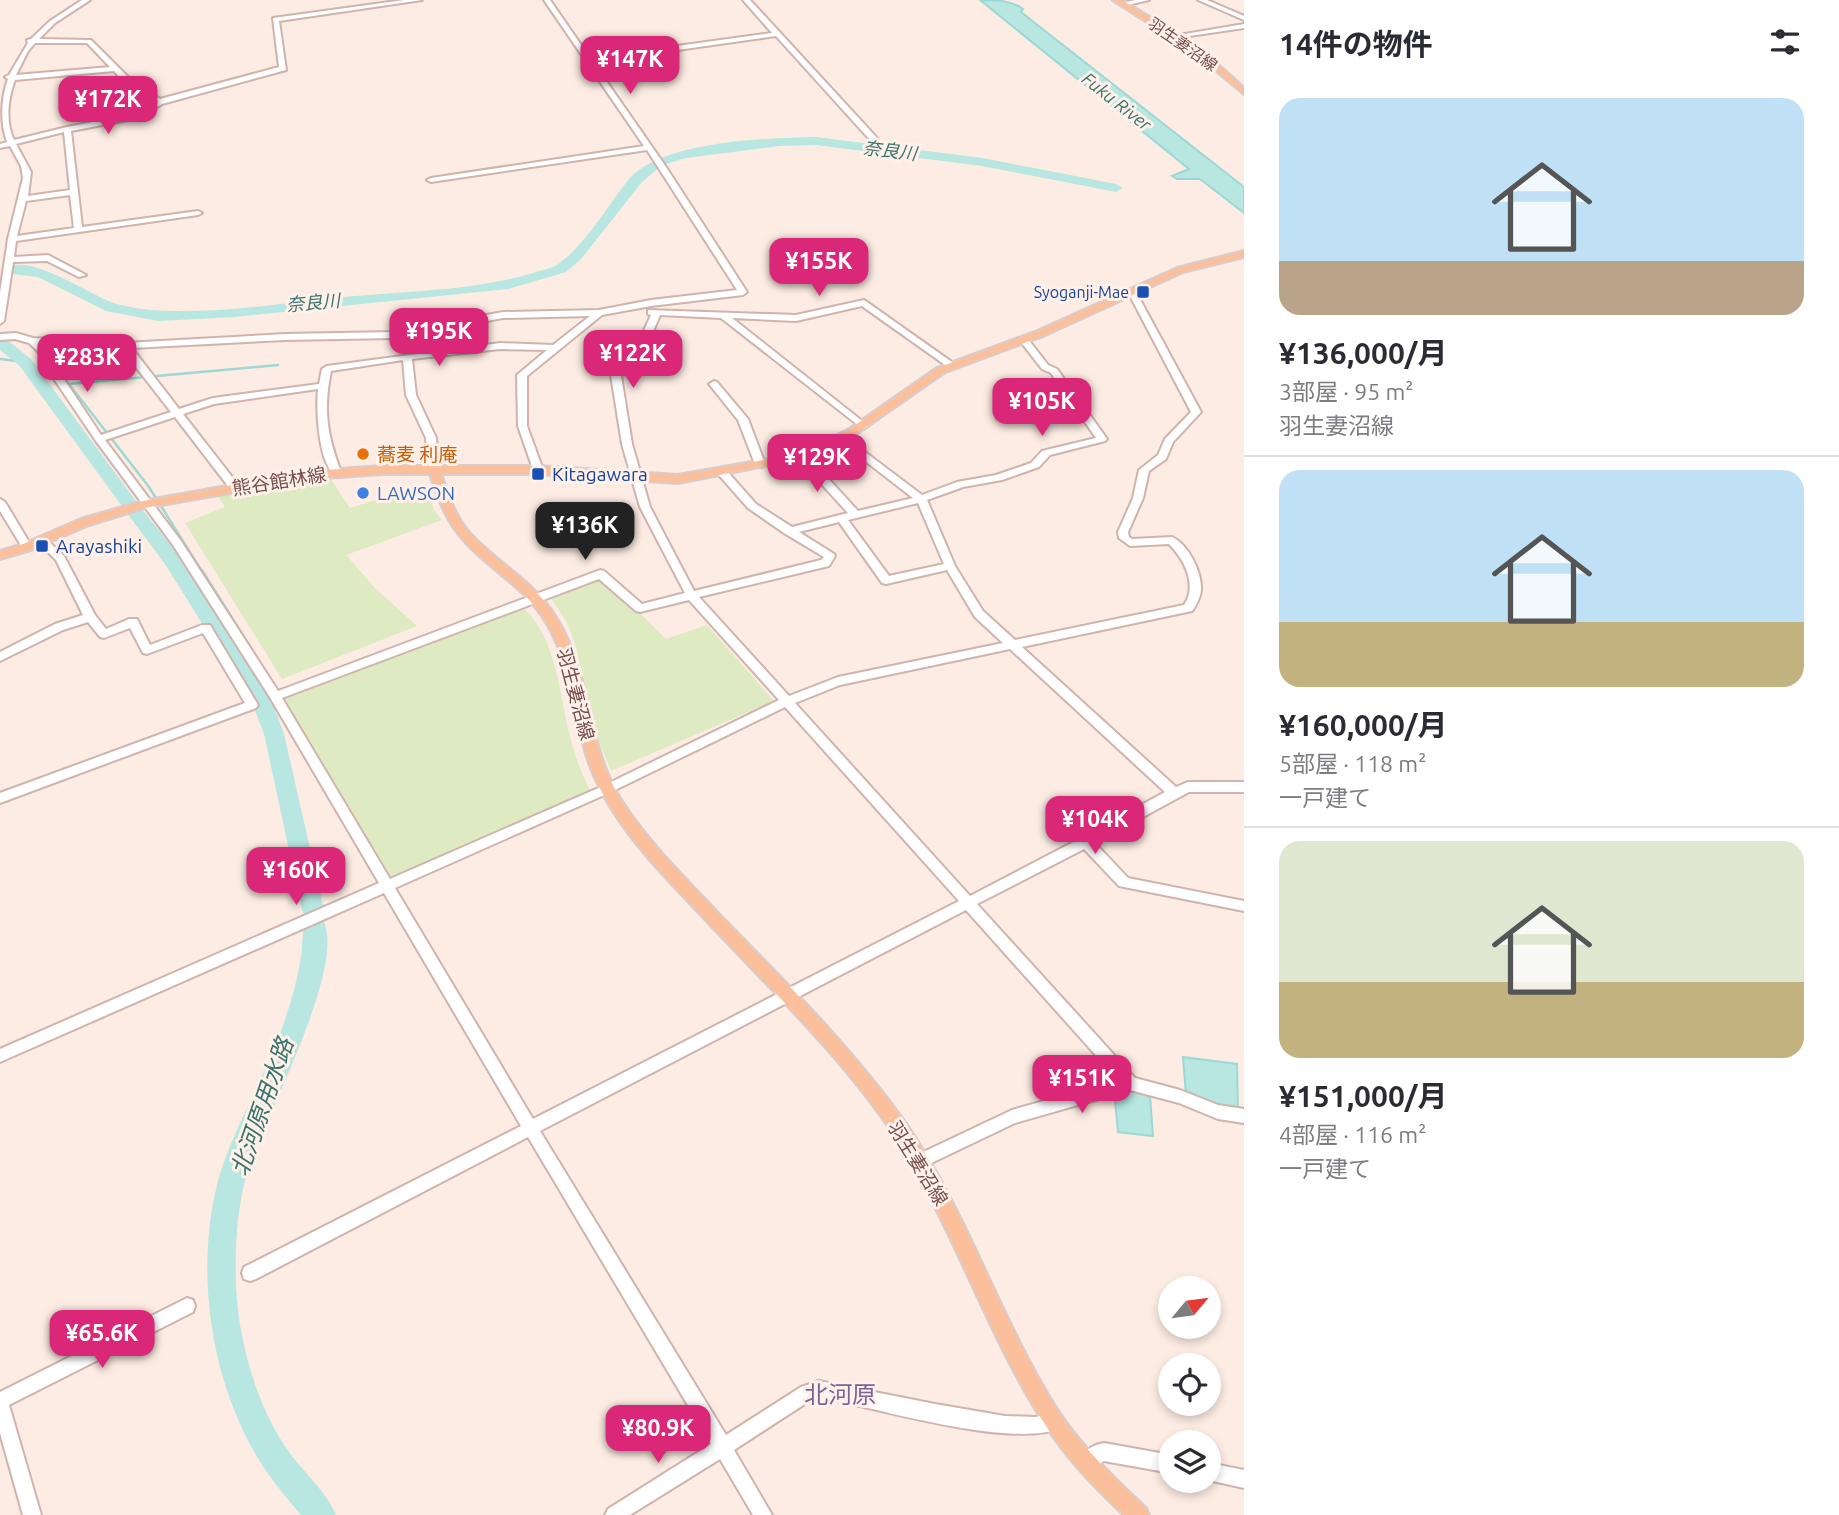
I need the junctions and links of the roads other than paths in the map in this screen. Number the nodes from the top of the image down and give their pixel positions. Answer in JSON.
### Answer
{"nodes":[{"id":1,"x":87,"y":0,"type":"edge"},
{"id":2,"x":419,"y":0,"type":"edge"},
{"id":3,"x":547,"y":0,"type":"edge"},
{"id":4,"x":746,"y":0,"type":"edge"},
{"id":5,"x":1146,"y":0,"type":"edge"},
{"id":6,"x":1201,"y":0,"type":"edge"},
{"id":7,"x":1120,"y":2,"type":"edge"},
{"id":8,"x":361,"y":4,"type":"edge"},
{"id":9,"x":1244,"y":18,"type":"edge"},
{"id":10,"x":1244,"y":26,"type":"edge"},
{"id":11,"x":778,"y":34,"type":"junction"},
{"id":12,"x":1176,"y":36,"type":"junction"},
{"id":13,"x":29,"y":40,"type":"junction"},
{"id":14,"x":589,"y":60,"type":"junction"},
{"id":15,"x":114,"y":69,"type":"junction"},
{"id":16,"x":9,"y":77,"type":"junction"},
{"id":17,"x":1244,"y":92,"type":"edge"},
{"id":18,"x":159,"y":102,"type":"junction"},
{"id":19,"x":67,"y":128,"type":"junction"},
{"id":20,"x":874,"y":139,"type":"dead end"},
{"id":21,"x":10,"y":143,"type":"junction"},
{"id":22,"x":0,"y":146,"type":"edge"},
{"id":23,"x":648,"y":148,"type":"junction"},
{"id":24,"x":662,"y":167,"type":"joint"},
{"id":25,"x":430,"y":180,"type":"dead end"},
{"id":26,"x":74,"y":192,"type":"junction"},
{"id":27,"x":21,"y":200,"type":"junction"},
{"id":28,"x":198,"y":213,"type":"dead end"},
{"id":29,"x":78,"y":230,"type":"junction"},
{"id":30,"x":12,"y":239,"type":"junction"},
{"id":31,"x":1244,"y":254,"type":"edge"},
{"id":32,"x":9,"y":261,"type":"junction"},
{"id":33,"x":82,"y":275,"type":"dead end"},
{"id":34,"x":1132,"y":292,"type":"junction"},
{"id":35,"x":602,"y":312,"type":"junction"},
{"id":36,"x":657,"y":312,"type":"junction"},
{"id":37,"x":723,"y":314,"type":"junction"},
{"id":38,"x":0,"y":321,"type":"edge"},
{"id":39,"x":0,"y":337,"type":"edge"},
{"id":40,"x":1024,"y":340,"type":"junction"},
{"id":41,"x":32,"y":341,"type":"junction"},
{"id":42,"x":125,"y":346,"type":"junction"},
{"id":43,"x":556,"y":348,"type":"junction"},
{"id":44,"x":407,"y":357,"type":"junction"},
{"id":45,"x":951,"y":365,"type":"junction"},
{"id":46,"x":714,"y":384,"type":"dead end"},
{"id":47,"x":323,"y":386,"type":"junction"},
{"id":48,"x":176,"y":412,"type":"junction"},
{"id":49,"x":863,"y":426,"type":"junction"},
{"id":50,"x":841,"y":438,"type":"junction"},
{"id":51,"x":99,"y":439,"type":"junction"},
{"id":52,"x":800,"y":454,"type":"junction"},
{"id":53,"x":760,"y":464,"type":"junction"},
{"id":54,"x":434,"y":470,"type":"junction"},
{"id":55,"x":538,"y":470,"type":"junction"},
{"id":56,"x":336,"y":472,"type":"junction"},
{"id":57,"x":722,"y":472,"type":"junction"},
{"id":58,"x":634,"y":475,"type":"junction"},
{"id":59,"x":236,"y":488,"type":"junction"},
{"id":60,"x":921,"y":499,"type":"junction"},
{"id":61,"x":0,"y":502,"type":"edge"},
{"id":62,"x":144,"y":505,"type":"junction"},
{"id":63,"x":856,"y":515,"type":"junction"},
{"id":64,"x":841,"y":518,"type":"junction"},
{"id":65,"x":788,"y":531,"type":"junction"},
{"id":66,"x":42,"y":541,"type":"junction"},
{"id":67,"x":27,"y":547,"type":"junction"},
{"id":68,"x":0,"y":555,"type":"edge"},
{"id":69,"x":950,"y":566,"type":"junction"},
{"id":70,"x":691,"y":594,"type":"junction"},
{"id":71,"x":534,"y":597,"type":"junction"},
{"id":72,"x":90,"y":617,"type":"junction"},
{"id":73,"x":1011,"y":645,"type":"junction"},
{"id":74,"x":0,"y":657,"type":"edge"},
{"id":75,"x":275,"y":696,"type":"junction"},
{"id":76,"x":786,"y":702,"type":"junction"},
{"id":77,"x":1244,"y":787,"type":"edge"},
{"id":78,"x":607,"y":789,"type":"junction"},
{"id":79,"x":1174,"y":793,"type":"junction"},
{"id":80,"x":0,"y":798,"type":"edge"},
{"id":81,"x":1086,"y":842,"type":"junction"},
{"id":82,"x":387,"y":886,"type":"junction"},
{"id":83,"x":967,"y":903,"type":"junction"},
{"id":84,"x":1244,"y":906,"type":"edge"},
{"id":85,"x":786,"y":996,"type":"junction"},
{"id":86,"x":0,"y":1056,"type":"edge"},
{"id":87,"x":1130,"y":1083,"type":"junction"},
{"id":88,"x":1244,"y":1116,"type":"edge"},
{"id":89,"x":531,"y":1129,"type":"junction"},
{"id":90,"x":920,"y":1161,"type":"junction"},
{"id":91,"x":250,"y":1273,"type":"dead end"},
{"id":92,"x":187,"y":1306,"type":"dead end"},
{"id":93,"x":0,"y":1401,"type":"edge"},
{"id":94,"x":1055,"y":1422,"type":"junction"},
{"id":95,"x":723,"y":1447,"type":"junction"},
{"id":96,"x":1087,"y":1462,"type":"junction"},
{"id":97,"x":1158,"y":1462,"type":"edge"},
{"id":98,"x":1221,"y":1474,"type":"edge"},
{"id":99,"x":1244,"y":1479,"type":"edge"},
{"id":100,"x":32,"y":1515,"type":"edge"},
{"id":101,"x":614,"y":1515,"type":"edge"},
{"id":102,"x":763,"y":1515,"type":"edge"},
{"id":103,"x":1139,"y":1515,"type":"edge"}],
"edges":[{"from":1,"to":13,"type":"street"},
{"from":2,"to":8,"type":"street"},
{"from":3,"to":14,"type":"street"},
{"from":4,"to":11,"type":"street"},
{"from":5,"to":7,"type":"street"},
{"from":6,"to":9,"type":"street"},
{"from":7,"to":12,"type":"main road","name":"羽生妻沼線"},
{"from":8,"to":18,"type":"street"},
{"from":10,"to":12,"type":"street"},
{"from":11,"to":14,"type":"street"},
{"from":11,"to":20,"type":"street"},
{"from":12,"to":17,"type":"main road","name":"羽生妻沼線"},
{"from":13,"to":15,"type":"street"},
{"from":13,"to":16,"type":"street"},
{"from":14,"to":23,"type":"street"},
{"from":15,"to":16,"type":"street"},
{"from":15,"to":18,"type":"street"},
{"from":16,"to":21,"type":"street"},
{"from":18,"to":19,"type":"street"},
{"from":19,"to":21,"type":"street"},
{"from":19,"to":26,"type":"street"},
{"from":21,"to":22,"type":"street"},
{"from":21,"to":27,"type":"street"},
{"from":23,"to":24,"type":"street"},
{"from":23,"to":25,"type":"street"},
{"from":24,"to":35,"type":"street"},
{"from":26,"to":27,"type":"street"},
{"from":26,"to":29,"type":"street"},
{"from":27,"to":30,"type":"street"},
{"from":28,"to":29,"type":"street"},
{"from":29,"to":30,"type":"street"},
{"from":30,"to":32,"type":"street"},
{"from":31,"to":34,"type":"main road"},
{"from":32,"to":33,"type":"street"},
{"from":32,"to":38,"type":"street"},
{"from":34,"to":40,"type":"main road"},
{"from":34,"to":73,"type":"street"},
{"from":35,"to":36,"type":"street"},
{"from":35,"to":42,"type":"street"},
{"from":35,"to":43,"type":"street"},
{"from":36,"to":37,"type":"street"},
{"from":36,"to":58,"type":"street"},
{"from":37,"to":45,"type":"street"},
{"from":37,"to":49,"type":"street"},
{"from":39,"to":41,"type":"street"},
{"from":40,"to":45,"type":"main road"},
{"from":40,"to":60,"type":"street"},
{"from":41,"to":42,"type":"street"},
{"from":41,"to":51,"type":"street"},
{"from":42,"to":48,"type":"street"},
{"from":43,"to":44,"type":"street"},
{"from":43,"to":55,"type":"street"},
{"from":44,"to":47,"type":"street"},
{"from":44,"to":54,"type":"street"},
{"from":45,"to":49,"type":"main road"},
{"from":46,"to":53,"type":"street"},
{"from":47,"to":48,"type":"street"},
{"from":47,"to":56,"type":"street"},
{"from":48,"to":51,"type":"street"},
{"from":48,"to":59,"type":"street"},
{"from":49,"to":50,"type":"main road"},
{"from":50,"to":52,"type":"main road"},
{"from":50,"to":60,"type":"street"},
{"from":51,"to":62,"type":"street"},
{"from":52,"to":53,"type":"main road"},
{"from":52,"to":63,"type":"street"},
{"from":53,"to":57,"type":"main road"},
{"from":54,"to":55,"type":"main road"},
{"from":54,"to":56,"type":"main road","name":"熊谷館林線"},
{"from":54,"to":71,"type":"main road","name":"羽生妻沼線"},
{"from":55,"to":58,"type":"main road"},
{"from":56,"to":59,"type":"main road","name":"熊谷館林線"},
{"from":57,"to":58,"type":"main road"},
{"from":57,"to":65,"type":"street"},
{"from":58,"to":70,"type":"street"},
{"from":59,"to":62,"type":"main road","name":"熊谷館林線"},
{"from":60,"to":63,"type":"street"},
{"from":60,"to":69,"type":"street"},
{"from":61,"to":67,"type":"street"},
{"from":62,"to":66,"type":"main road","name":"熊谷館林線"},
{"from":62,"to":75,"type":"street"},
{"from":63,"to":64,"type":"street"},
{"from":64,"to":65,"type":"street"},
{"from":64,"to":69,"type":"street"},
{"from":65,"to":70,"type":"street"},
{"from":66,"to":67,"type":"main road","name":"熊谷館林線"},
{"from":66,"to":72,"type":"street"},
{"from":67,"to":68,"type":"main road","name":"熊谷館林線"},
{"from":69,"to":73,"type":"street"},
{"from":70,"to":71,"type":"street"},
{"from":70,"to":76,"type":"street"},
{"from":71,"to":75,"type":"street"},
{"from":71,"to":78,"type":"main road","name":"羽生妻沼線"},
{"from":72,"to":74,"type":"street"},
{"from":72,"to":80,"type":"street"},
{"from":73,"to":76,"type":"street"},
{"from":73,"to":79,"type":"street"},
{"from":75,"to":82,"type":"street"},
{"from":76,"to":78,"type":"street"},
{"from":76,"to":83,"type":"street"},
{"from":77,"to":79,"type":"street"},
{"from":78,"to":82,"type":"street"},
{"from":78,"to":85,"type":"main road","name":"羽生妻沼線"},
{"from":79,"to":81,"type":"street"},
{"from":81,"to":83,"type":"street"},
{"from":81,"to":84,"type":"street"},
{"from":82,"to":86,"type":"street"},
{"from":82,"to":89,"type":"street"},
{"from":83,"to":85,"type":"street"},
{"from":83,"to":87,"type":"street"},
{"from":85,"to":89,"type":"street"},
{"from":85,"to":90,"type":"main road","name":"羽生妻沼線"},
{"from":87,"to":88,"type":"street"},
{"from":87,"to":90,"type":"street"},
{"from":89,"to":91,"type":"street"},
{"from":89,"to":95,"type":"street"},
{"from":90,"to":94,"type":"main road","name":"羽生妻沼線"},
{"from":92,"to":93,"type":"street"},
{"from":93,"to":100,"type":"street"},
{"from":94,"to":95,"type":"street"},
{"from":94,"to":96,"type":"main road","name":"羽生妻沼線"},
{"from":95,"to":101,"type":"street"},
{"from":95,"to":102,"type":"street"},
{"from":96,"to":97,"type":"street"},
{"from":96,"to":103,"type":"main road","name":"羽生妻沼線"},
{"from":98,"to":99,"type":"street"}]}
